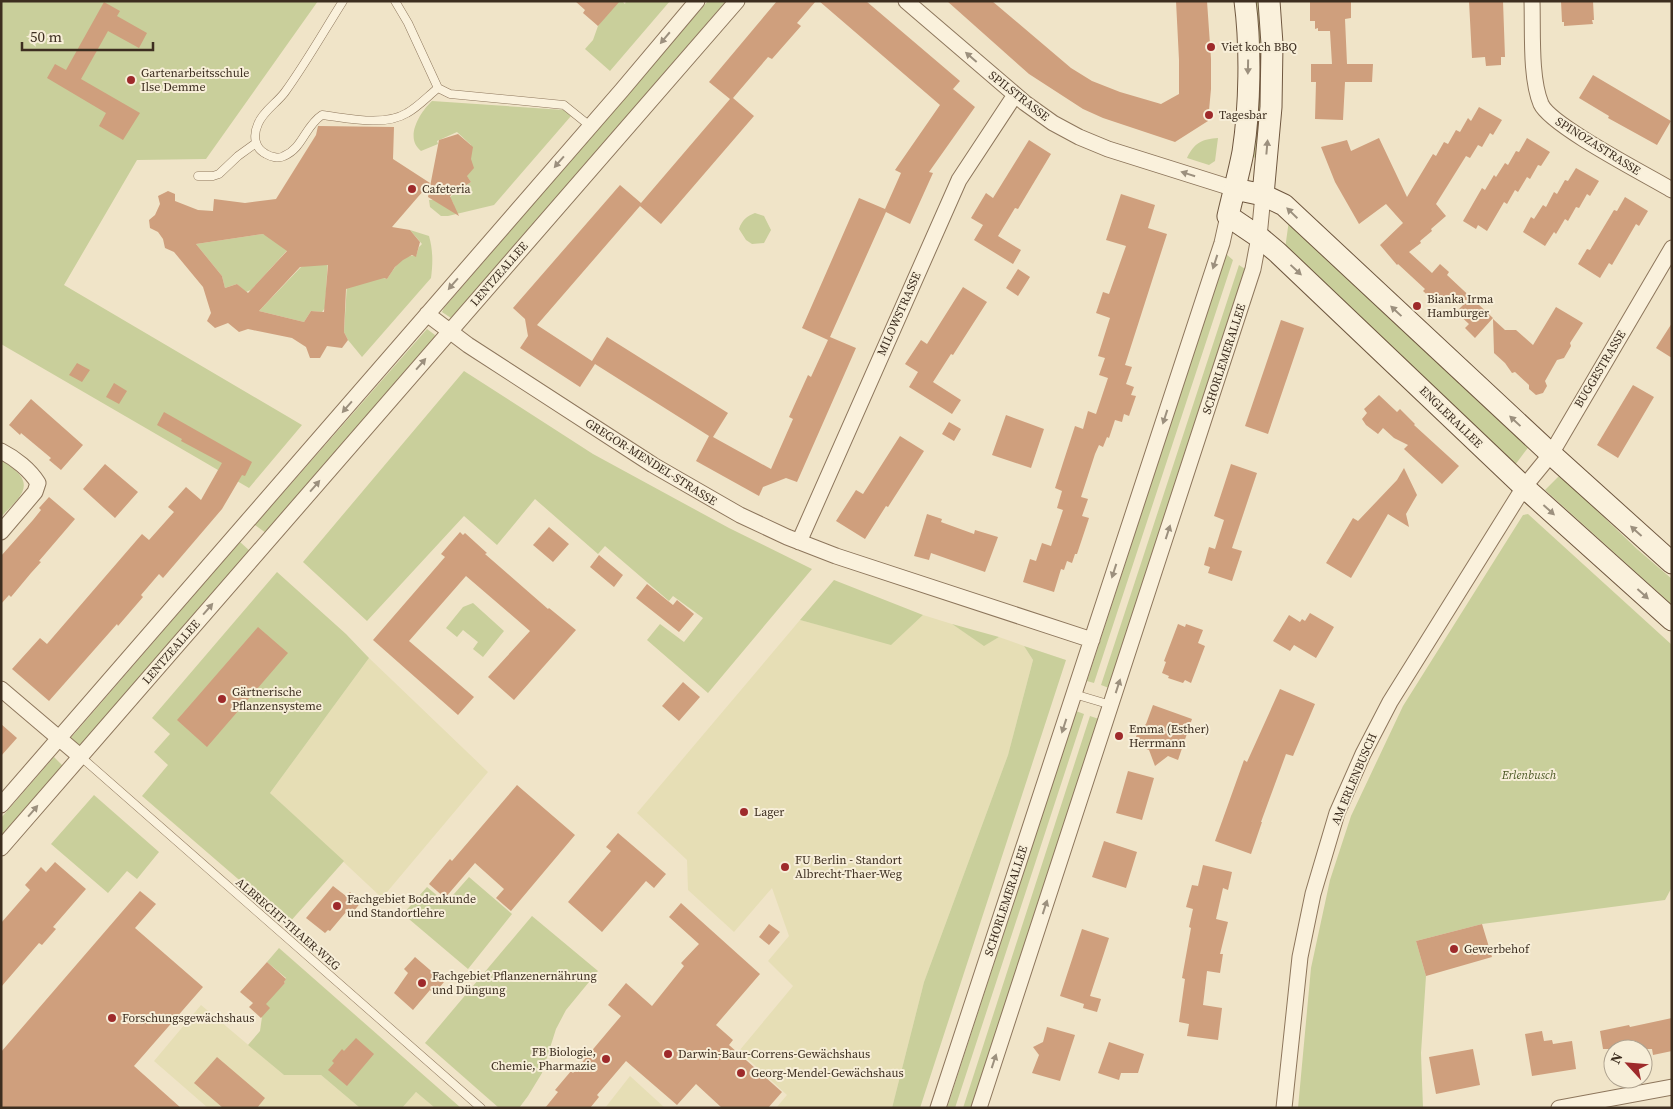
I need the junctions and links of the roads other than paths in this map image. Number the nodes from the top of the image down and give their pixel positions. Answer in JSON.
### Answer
{"nodes":[{"id":1,"x":343,"y":1,"type":"edge"},
{"id":2,"x":395,"y":1,"type":"edge"},
{"id":3,"x":697,"y":1,"type":"edge"},
{"id":4,"x":737,"y":1,"type":"edge"},
{"id":5,"x":906,"y":1,"type":"edge"},
{"id":6,"x":1245,"y":1,"type":"edge"},
{"id":7,"x":1269,"y":1,"type":"edge"},
{"id":8,"x":1532,"y":1,"type":"edge"},
{"id":9,"x":438,"y":88,"type":"junction"},
{"id":10,"x":1015,"y":95,"type":"junction"},
{"id":11,"x":590,"y":126,"type":"junction"},
{"id":12,"x":256,"y":143,"type":"junction"},
{"id":13,"x":198,"y":176,"type":"dead end"},
{"id":14,"x":1235,"y":189,"type":"junction"},
{"id":15,"x":1672,"y":190,"type":"edge"},
{"id":16,"x":1264,"y":196,"type":"junction"},
{"id":17,"x":1228,"y":216,"type":"junction"},
{"id":18,"x":1259,"y":237,"type":"junction"},
{"id":19,"x":1670,"y":255,"type":"edge"},
{"id":20,"x":427,"y":314,"type":"junction"},
{"id":21,"x":449,"y":331,"type":"junction"},
{"id":22,"x":1,"y":451,"type":"edge"},
{"id":23,"x":1551,"y":454,"type":"junction"},
{"id":24,"x":1524,"y":487,"type":"junction"},
{"id":25,"x":240,"y":530,"type":"junction"},
{"id":26,"x":1,"y":532,"type":"edge"},
{"id":27,"x":799,"y":542,"type":"junction"},
{"id":28,"x":262,"y":548,"type":"junction"},
{"id":29,"x":1672,"y":563,"type":"edge"},
{"id":30,"x":1672,"y":620,"type":"edge"},
{"id":31,"x":1092,"y":640,"type":"junction"},
{"id":32,"x":1,"y":689,"type":"edge"},
{"id":33,"x":1074,"y":694,"type":"junction"},
{"id":34,"x":1111,"y":705,"type":"junction"},
{"id":35,"x":60,"y":738,"type":"junction"},
{"id":36,"x":81,"y":756,"type":"junction"},
{"id":37,"x":1,"y":805,"type":"edge"},
{"id":38,"x":1,"y":848,"type":"edge"},
{"id":39,"x":1672,"y":1088,"type":"edge"},
{"id":40,"x":482,"y":1108,"type":"edge"},
{"id":41,"x":938,"y":1108,"type":"edge"},
{"id":42,"x":979,"y":1108,"type":"edge"},
{"id":43,"x":1284,"y":1108,"type":"edge"},
{"id":44,"x":1559,"y":1108,"type":"edge"}],
"edges":[{"from":1,"to":12,"type":"lane"},
{"from":2,"to":9,"type":"lane"},
{"from":3,"to":11,"type":"street","one_way":true},
{"from":4,"to":21,"type":"street","name":"LENTZEALLEE"},
{"from":10,"to":5,"type":"street","name":"SPILSTRASSE","one_way":true},
{"from":6,"to":14,"type":"main road","name":"SCHORLEMERALLEE","one_way":true},
{"from":16,"to":7,"type":"main road","name":"SCHORLEMERALLEE","one_way":true},
{"from":8,"to":15,"type":"street","name":"SPINOZASTRASSE"},
{"from":9,"to":11,"type":"lane"},
{"from":9,"to":12,"type":"lane"},
{"from":14,"to":10,"type":"street","name":"SPILSTRASSE","one_way":true},
{"from":10,"to":27,"type":"street","name":"MILOWSTRASSE"},
{"from":11,"to":20,"type":"street","one_way":true},
{"from":12,"to":13,"type":"lane"},
{"from":14,"to":16,"type":"main road"},
{"from":14,"to":17,"type":"main road","name":"SCHORLEMERALLEE"},
{"from":16,"to":18,"type":"street","name":"SCHORLEMERALLEE"},
{"from":23,"to":16,"type":"main road","one_way":true},
{"from":17,"to":18,"type":"main road","name":"ENGLERALLEE"},
{"from":17,"to":31,"type":"street","name":"SCHORLEMERALLEE","one_way":true},
{"from":18,"to":24,"type":"main road","name":"ENGLERALLEE","one_way":true},
{"from":34,"to":18,"type":"street","name":"SCHORLEMERALLEE","one_way":true},
{"from":19,"to":23,"type":"street","name":"BUGGESTRASSE"},
{"from":20,"to":21,"type":"street","name":"GREGOR-MENDEL-STRASSE"},
{"from":20,"to":25,"type":"street","one_way":true},
{"from":21,"to":27,"type":"street","name":"GREGOR-MENDEL-STRASSE"},
{"from":28,"to":21,"type":"street","name":"LENTZEALLEE","one_way":true},
{"from":22,"to":26,"type":"street"},
{"from":23,"to":24,"type":"street","name":"BUGGESTRASSE"},
{"from":29,"to":23,"type":"main road","one_way":true},
{"from":24,"to":30,"type":"main road","name":"ENGLERALLEE","one_way":true},
{"from":24,"to":43,"type":"street","name":"AM ERLENBUSCH"},
{"from":25,"to":28,"type":"street"},
{"from":25,"to":35,"type":"street"},
{"from":27,"to":31,"type":"street","name":"GREGOR-MENDEL-STRASSE"},
{"from":36,"to":28,"type":"street","name":"LENTZEALLEE","one_way":true},
{"from":31,"to":33,"type":"street","name":"SCHORLEMERALLEE"},
{"from":32,"to":35,"type":"street"},
{"from":33,"to":34,"type":"lane"},
{"from":33,"to":41,"type":"street","name":"SCHORLEMERALLEE","one_way":true},
{"from":42,"to":34,"type":"street","name":"SCHORLEMERALLEE","one_way":true},
{"from":35,"to":36,"type":"street"},
{"from":35,"to":37,"type":"street"},
{"from":38,"to":36,"type":"street","name":"LENTZEALLEE","one_way":true},
{"from":36,"to":40,"type":"lane","name":"ALBRECHT-THAER-WEG"},
{"from":39,"to":44,"type":"street"}]}
